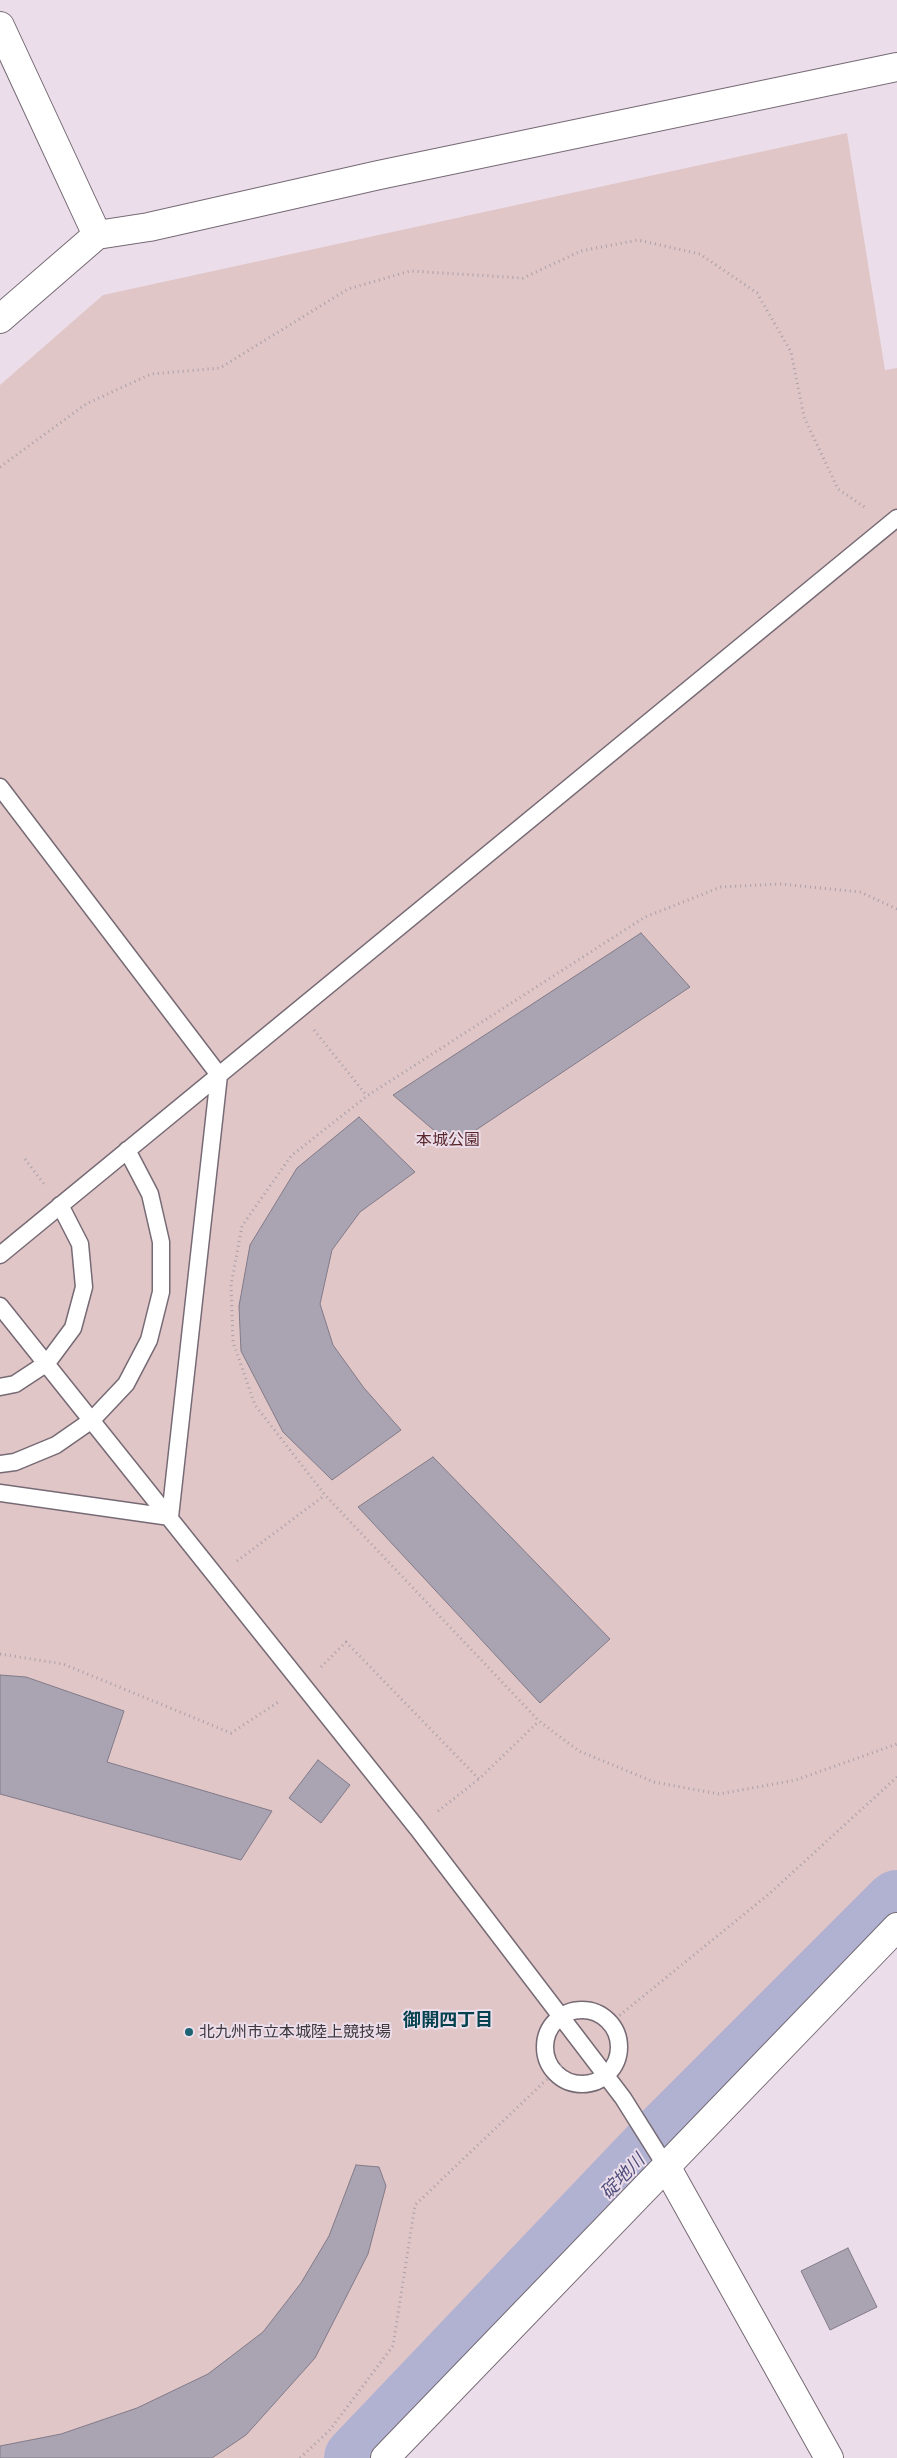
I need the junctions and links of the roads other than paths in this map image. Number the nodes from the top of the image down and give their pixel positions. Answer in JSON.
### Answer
{"nodes":[{"id":1,"x":0,"y":26,"type":"edge"},
{"id":2,"x":897,"y":67,"type":"edge"},
{"id":3,"x":97,"y":235,"type":"junction"},
{"id":4,"x":0,"y":319,"type":"edge"},
{"id":5,"x":895,"y":522,"type":"edge"},
{"id":6,"x":0,"y":787,"type":"edge"},
{"id":7,"x":219,"y":1075,"type":"junction"},
{"id":8,"x":127,"y":1150,"type":"junction"},
{"id":9,"x":60,"y":1205,"type":"junction"},
{"id":10,"x":0,"y":1255,"type":"edge"},
{"id":11,"x":0,"y":1306,"type":"edge"},
{"id":12,"x":47,"y":1363,"type":"junction"},
{"id":13,"x":0,"y":1387,"type":"edge"},
{"id":14,"x":92,"y":1420,"type":"junction"},
{"id":15,"x":0,"y":1464,"type":"edge"},
{"id":16,"x":0,"y":1493,"type":"edge"},
{"id":17,"x":170,"y":1517,"type":"junction"},
{"id":18,"x":897,"y":1928,"type":"edge"},
{"id":19,"x":560,"y":2016,"type":"junction"},
{"id":20,"x":606,"y":2076,"type":"junction"},
{"id":21,"x":668,"y":2168,"type":"junction"},
{"id":22,"x":385,"y":2458,"type":"edge"},
{"id":23,"x":829,"y":2458,"type":"edge"}],
"edges":[{"from":1,"to":3,"type":"street"},
{"from":2,"to":3,"type":"street"},
{"from":3,"to":4,"type":"street"},
{"from":5,"to":7,"type":"lane"},
{"from":6,"to":7,"type":"lane"},
{"from":7,"to":8,"type":"lane"},
{"from":7,"to":17,"type":"lane"},
{"from":8,"to":9,"type":"lane"},
{"from":8,"to":14,"type":"lane"},
{"from":9,"to":10,"type":"lane"},
{"from":9,"to":12,"type":"lane"},
{"from":11,"to":12,"type":"lane"},
{"from":12,"to":13,"type":"lane"},
{"from":12,"to":14,"type":"lane"},
{"from":14,"to":15,"type":"lane"},
{"from":14,"to":17,"type":"lane"},
{"from":16,"to":17,"type":"lane"},
{"from":17,"to":19,"type":"lane"},
{"from":18,"to":21,"type":"street"},
{"from":19,"to":20,"type":"lane"},
{"from":19,"to":20,"type":"lane"},
{"from":19,"to":20,"type":"lane"},
{"from":20,"to":21,"type":"lane"},
{"from":21,"to":22,"type":"street"},
{"from":21,"to":23,"type":"street"}]}
